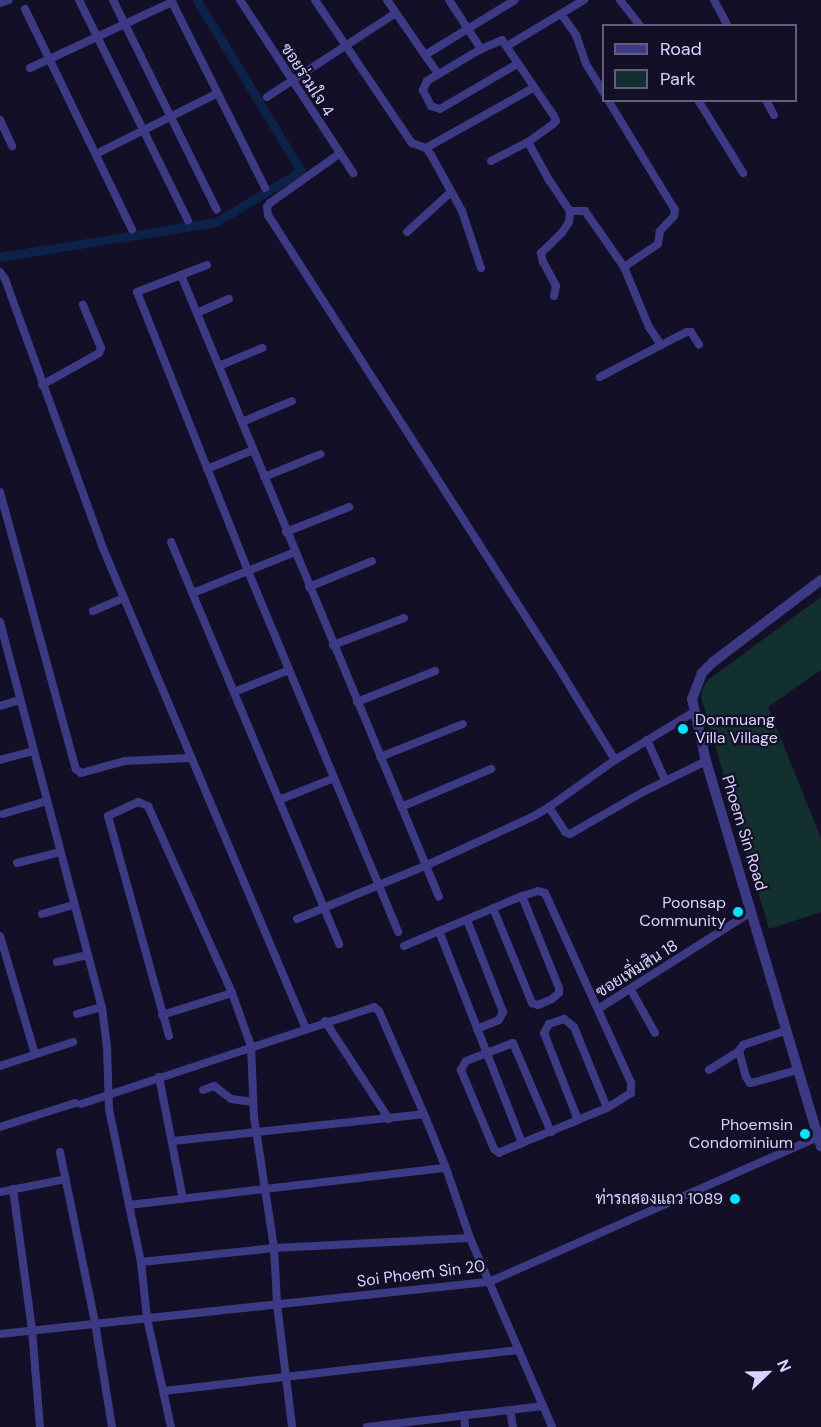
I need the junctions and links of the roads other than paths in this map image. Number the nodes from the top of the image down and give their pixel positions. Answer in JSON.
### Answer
{"nodes":[{"id":1,"x":9,"y":0,"type":"edge"},
{"id":2,"x":79,"y":0,"type":"edge"},
{"id":3,"x":113,"y":0,"type":"edge"},
{"id":4,"x":240,"y":0,"type":"edge"},
{"id":5,"x":315,"y":0,"type":"edge"},
{"id":6,"x":387,"y":0,"type":"edge"},
{"id":7,"x":448,"y":0,"type":"edge"},
{"id":8,"x":515,"y":0,"type":"edge"},
{"id":9,"x":584,"y":0,"type":"edge"},
{"id":10,"x":620,"y":0,"type":"edge"},
{"id":11,"x":714,"y":0,"type":"edge"},
{"id":12,"x":0,"y":3,"type":"edge"},
{"id":13,"x":25,"y":9,"type":"dead end"},
{"id":14,"x":396,"y":13,"type":"junction"},
{"id":15,"x":561,"y":14,"type":"junction"},
{"id":16,"x":125,"y":24,"type":"junction"},
{"id":17,"x":638,"y":24,"type":"edge"},
{"id":18,"x":727,"y":24,"type":"edge"},
{"id":19,"x":468,"y":28,"type":"junction"},
{"id":20,"x":98,"y":38,"type":"junction"},
{"id":21,"x":346,"y":46,"type":"junction"},
{"id":22,"x":507,"y":46,"type":"junction"},
{"id":23,"x":481,"y":49,"type":"junction"},
{"id":24,"x":425,"y":55,"type":"junction"},
{"id":25,"x":50,"y":58,"type":"junction"},
{"id":26,"x":517,"y":64,"type":"junction"},
{"id":27,"x":30,"y":68,"type":"dead end"},
{"id":28,"x":438,"y":74,"type":"junction"},
{"id":29,"x":292,"y":81,"type":"junction"},
{"id":30,"x":533,"y":88,"type":"junction"},
{"id":31,"x":602,"y":91,"type":"edge"},
{"id":32,"x":218,"y":93,"type":"junction"},
{"id":33,"x":267,"y":97,"type":"dead end"},
{"id":34,"x":609,"y":102,"type":"edge"},
{"id":35,"x":699,"y":102,"type":"edge"},
{"id":36,"x":767,"y":102,"type":"edge"},
{"id":37,"x":774,"y":116,"type":"dead end"},
{"id":38,"x":171,"y":118,"type":"junction"},
{"id":39,"x":0,"y":120,"type":"edge"},
{"id":40,"x":143,"y":131,"type":"junction"},
{"id":41,"x":528,"y":142,"type":"junction"},
{"id":42,"x":12,"y":146,"type":"dead end"},
{"id":43,"x":426,"y":148,"type":"junction"},
{"id":44,"x":96,"y":154,"type":"junction"},
{"id":45,"x":339,"y":154,"type":"junction"},
{"id":46,"x":491,"y":161,"type":"dead end"},
{"id":47,"x":353,"y":173,"type":"dead end"},
{"id":48,"x":742,"y":173,"type":"dead end"},
{"id":49,"x":265,"y":188,"type":"dead end"},
{"id":50,"x":451,"y":192,"type":"junction"},
{"id":51,"x":217,"y":210,"type":"dead end"},
{"id":52,"x":570,"y":211,"type":"junction"},
{"id":53,"x":188,"y":221,"type":"dead end"},
{"id":54,"x":132,"y":229,"type":"dead end"},
{"id":55,"x":407,"y":232,"type":"dead end"},
{"id":56,"x":207,"y":265,"type":"dead end"},
{"id":57,"x":624,"y":267,"type":"junction"},
{"id":58,"x":481,"y":268,"type":"dead end"},
{"id":59,"x":0,"y":273,"type":"edge"},
{"id":60,"x":181,"y":275,"type":"junction"},
{"id":61,"x":554,"y":296,"type":"dead end"},
{"id":62,"x":229,"y":299,"type":"dead end"},
{"id":63,"x":83,"y":305,"type":"dead end"},
{"id":64,"x":198,"y":313,"type":"junction"},
{"id":65,"x":661,"y":345,"type":"junction"},
{"id":66,"x":699,"y":345,"type":"dead end"},
{"id":67,"x":262,"y":348,"type":"dead end"},
{"id":68,"x":219,"y":366,"type":"junction"},
{"id":69,"x":600,"y":377,"type":"dead end"},
{"id":70,"x":42,"y":385,"type":"junction"},
{"id":71,"x":292,"y":401,"type":"dead end"},
{"id":72,"x":242,"y":422,"type":"junction"},
{"id":73,"x":253,"y":450,"type":"junction"},
{"id":74,"x":321,"y":454,"type":"dead end"},
{"id":75,"x":207,"y":469,"type":"junction"},
{"id":76,"x":264,"y":477,"type":"junction"},
{"id":77,"x":0,"y":492,"type":"edge"},
{"id":78,"x":349,"y":507,"type":"dead end"},
{"id":79,"x":286,"y":532,"type":"junction"},
{"id":80,"x":171,"y":542,"type":"dead end"},
{"id":81,"x":295,"y":552,"type":"junction"},
{"id":82,"x":372,"y":561,"type":"dead end"},
{"id":83,"x":248,"y":571,"type":"junction"},
{"id":84,"x":821,"y":580,"type":"edge"},
{"id":85,"x":309,"y":588,"type":"junction"},
{"id":86,"x":193,"y":593,"type":"junction"},
{"id":87,"x":123,"y":598,"type":"junction"},
{"id":88,"x":93,"y":611,"type":"dead end"},
{"id":89,"x":404,"y":618,"type":"dead end"},
{"id":90,"x":0,"y":622,"type":"edge"},
{"id":91,"x":333,"y":645,"type":"junction"},
{"id":92,"x":4,"y":650,"type":"edge"},
{"id":93,"x":289,"y":670,"type":"junction"},
{"id":94,"x":435,"y":671,"type":"dead end"},
{"id":95,"x":234,"y":692,"type":"junction"},
{"id":96,"x":20,"y":700,"type":"junction"},
{"id":97,"x":357,"y":702,"type":"junction"},
{"id":98,"x":0,"y":706,"type":"edge"},
{"id":99,"x":694,"y":712,"type":"junction"},
{"id":100,"x":463,"y":724,"type":"dead end"},
{"id":101,"x":647,"y":740,"type":"junction"},
{"id":102,"x":34,"y":751,"type":"junction"},
{"id":103,"x":380,"y":757,"type":"junction"},
{"id":104,"x":190,"y":758,"type":"junction"},
{"id":105,"x":615,"y":759,"type":"junction"},
{"id":106,"x":0,"y":760,"type":"edge"},
{"id":107,"x":706,"y":760,"type":"junction"},
{"id":108,"x":491,"y":769,"type":"dead end"},
{"id":109,"x":334,"y":778,"type":"junction"},
{"id":110,"x":665,"y":780,"type":"junction"},
{"id":111,"x":279,"y":800,"type":"junction"},
{"id":112,"x":47,"y":801,"type":"junction"},
{"id":113,"x":401,"y":807,"type":"junction"},
{"id":114,"x":549,"y":807,"type":"junction"},
{"id":115,"x":3,"y":814,"type":"dead end"},
{"id":116,"x":60,"y":852,"type":"junction"},
{"id":117,"x":17,"y":863,"type":"dead end"},
{"id":118,"x":425,"y":866,"type":"junction"},
{"id":119,"x":378,"y":886,"type":"junction"},
{"id":120,"x":522,"y":896,"type":"junction"},
{"id":121,"x":439,"y":897,"type":"dead end"},
{"id":122,"x":74,"y":905,"type":"junction"},
{"id":123,"x":324,"y":907,"type":"junction"},
{"id":124,"x":494,"y":908,"type":"junction"},
{"id":125,"x":751,"y":912,"type":"junction"},
{"id":126,"x":42,"y":914,"type":"dead end"},
{"id":127,"x":297,"y":919,"type":"dead end"},
{"id":128,"x":467,"y":920,"type":"junction"},
{"id":129,"x":439,"y":931,"type":"junction"},
{"id":130,"x":398,"y":932,"type":"dead end"},
{"id":131,"x":0,"y":936,"type":"edge"},
{"id":132,"x":339,"y":944,"type":"dead end"},
{"id":133,"x":404,"y":946,"type":"dead end"},
{"id":134,"x":2,"y":950,"type":"edge"},
{"id":135,"x":87,"y":955,"type":"junction"},
{"id":136,"x":57,"y":962,"type":"dead end"},
{"id":137,"x":632,"y":990,"type":"junction"},
{"id":138,"x":232,"y":993,"type":"junction"},
{"id":139,"x":102,"y":1006,"type":"junction"},
{"id":140,"x":598,"y":1009,"type":"junction"},
{"id":141,"x":77,"y":1014,"type":"dead end"},
{"id":142,"x":162,"y":1015,"type":"junction"},
{"id":143,"x":326,"y":1021,"type":"junction"},
{"id":144,"x":306,"y":1029,"type":"junction"},
{"id":145,"x":477,"y":1029,"type":"junction"},
{"id":146,"x":785,"y":1031,"type":"junction"},
{"id":147,"x":655,"y":1033,"type":"dead end"},
{"id":148,"x":169,"y":1036,"type":"dead end"},
{"id":149,"x":73,"y":1041,"type":"dead end"},
{"id":150,"x":251,"y":1046,"type":"junction"},
{"id":151,"x":739,"y":1051,"type":"junction"},
{"id":152,"x":486,"y":1052,"type":"junction"},
{"id":153,"x":35,"y":1054,"type":"junction"},
{"id":154,"x":0,"y":1066,"type":"edge"},
{"id":155,"x":709,"y":1070,"type":"dead end"},
{"id":156,"x":797,"y":1070,"type":"junction"},
{"id":157,"x":159,"y":1077,"type":"junction"},
{"id":158,"x":203,"y":1090,"type":"dead end"},
{"id":159,"x":108,"y":1095,"type":"junction"},
{"id":160,"x":253,"y":1102,"type":"junction"},
{"id":161,"x":607,"y":1108,"type":"junction"},
{"id":162,"x":424,"y":1114,"type":"junction"},
{"id":163,"x":389,"y":1119,"type":"junction"},
{"id":164,"x":578,"y":1120,"type":"junction"},
{"id":165,"x":0,"y":1127,"type":"edge"},
{"id":166,"x":257,"y":1132,"type":"junction"},
{"id":167,"x":551,"y":1132,"type":"junction"},
{"id":168,"x":173,"y":1141,"type":"junction"},
{"id":169,"x":820,"y":1141,"type":"edge"},
{"id":170,"x":522,"y":1143,"type":"junction"},
{"id":171,"x":60,"y":1152,"type":"dead end"},
{"id":172,"x":446,"y":1168,"type":"junction"},
{"id":173,"x":66,"y":1179,"type":"junction"},
{"id":174,"x":13,"y":1189,"type":"junction"},
{"id":175,"x":266,"y":1190,"type":"junction"},
{"id":176,"x":0,"y":1191,"type":"edge"},
{"id":177,"x":183,"y":1199,"type":"junction"},
{"id":178,"x":129,"y":1205,"type":"junction"},
{"id":179,"x":470,"y":1238,"type":"junction"},
{"id":180,"x":274,"y":1248,"type":"junction"},
{"id":181,"x":141,"y":1262,"type":"junction"},
{"id":182,"x":489,"y":1282,"type":"junction"},
{"id":183,"x":277,"y":1304,"type":"junction"},
{"id":184,"x":147,"y":1318,"type":"junction"},
{"id":185,"x":95,"y":1323,"type":"junction"},
{"id":186,"x":32,"y":1330,"type":"junction"},
{"id":187,"x":0,"y":1334,"type":"edge"},
{"id":188,"x":519,"y":1350,"type":"junction"},
{"id":189,"x":287,"y":1377,"type":"junction"},
{"id":190,"x":164,"y":1391,"type":"junction"},
{"id":191,"x":543,"y":1406,"type":"junction"},
{"id":192,"x":510,"y":1410,"type":"junction"},
{"id":193,"x":464,"y":1415,"type":"junction"},
{"id":194,"x":417,"y":1424,"type":"edge"},
{"id":195,"x":40,"y":1427,"type":"edge"},
{"id":196,"x":112,"y":1427,"type":"edge"},
{"id":197,"x":171,"y":1427,"type":"edge"},
{"id":198,"x":292,"y":1427,"type":"edge"},
{"id":199,"x":370,"y":1427,"type":"edge"},
{"id":200,"x":465,"y":1427,"type":"edge"},
{"id":201,"x":513,"y":1427,"type":"edge"},
{"id":202,"x":552,"y":1427,"type":"edge"}],
"edges":[{"from":1,"to":12,"type":"street"},
{"from":2,"to":20,"type":"street"},
{"from":3,"to":16,"type":"street"},
{"from":4,"to":29,"type":"street","name":"ซอยร่วมใจ 4"},
{"from":5,"to":21,"type":"street"},
{"from":6,"to":14,"type":"street"},
{"from":7,"to":19,"type":"street"},
{"from":8,"to":19,"type":"street"},
{"from":9,"to":15,"type":"street"},
{"from":10,"to":17,"type":"street"},
{"from":11,"to":18,"type":"street"},
{"from":13,"to":25,"type":"street"},
{"from":14,"to":21,"type":"street"},
{"from":14,"to":24,"type":"street"},
{"from":15,"to":22,"type":"street"},
{"from":15,"to":31,"type":"street"},
{"from":16,"to":20,"type":"street"},
{"from":16,"to":32,"type":"street"},
{"from":16,"to":38,"type":"street"},
{"from":19,"to":23,"type":"street"},
{"from":19,"to":24,"type":"street"},
{"from":20,"to":25,"type":"street"},
{"from":20,"to":40,"type":"street"},
{"from":21,"to":29,"type":"street"},
{"from":21,"to":43,"type":"street"},
{"from":22,"to":23,"type":"street"},
{"from":22,"to":26,"type":"street"},
{"from":23,"to":28,"type":"street"},
{"from":24,"to":28,"type":"street"},
{"from":25,"to":27,"type":"street"},
{"from":25,"to":44,"type":"street"},
{"from":26,"to":28,"type":"street"},
{"from":26,"to":30,"type":"street"},
{"from":29,"to":33,"type":"street"},
{"from":29,"to":45,"type":"street","name":"ซอยร่วมใจ 4"},
{"from":30,"to":41,"type":"street"},
{"from":30,"to":43,"type":"street"},
{"from":32,"to":38,"type":"street"},
{"from":32,"to":49,"type":"street"},
{"from":34,"to":57,"type":"street"},
{"from":35,"to":48,"type":"street"},
{"from":36,"to":37,"type":"street"},
{"from":38,"to":40,"type":"street"},
{"from":38,"to":51,"type":"street"},
{"from":39,"to":42,"type":"street"},
{"from":40,"to":44,"type":"street"},
{"from":40,"to":53,"type":"street"},
{"from":41,"to":46,"type":"street"},
{"from":41,"to":52,"type":"street"},
{"from":43,"to":50,"type":"street"},
{"from":44,"to":54,"type":"street"},
{"from":45,"to":47,"type":"street","name":"ซอยร่วมใจ 4"},
{"from":45,"to":105,"type":"street"},
{"from":50,"to":55,"type":"street"},
{"from":50,"to":58,"type":"street"},
{"from":52,"to":57,"type":"street"},
{"from":52,"to":61,"type":"street"},
{"from":56,"to":60,"type":"street"},
{"from":57,"to":65,"type":"street"},
{"from":59,"to":70,"type":"street"},
{"from":60,"to":64,"type":"street"},
{"from":60,"to":75,"type":"street"},
{"from":62,"to":64,"type":"street"},
{"from":63,"to":70,"type":"street"},
{"from":64,"to":68,"type":"street"},
{"from":65,"to":66,"type":"street"},
{"from":65,"to":69,"type":"street"},
{"from":67,"to":68,"type":"street"},
{"from":68,"to":72,"type":"street"},
{"from":70,"to":87,"type":"street"},
{"from":71,"to":72,"type":"street"},
{"from":72,"to":73,"type":"street"},
{"from":73,"to":75,"type":"street"},
{"from":73,"to":76,"type":"street"},
{"from":74,"to":76,"type":"street"},
{"from":75,"to":83,"type":"street"},
{"from":76,"to":79,"type":"street"},
{"from":77,"to":104,"type":"street"},
{"from":78,"to":79,"type":"street"},
{"from":79,"to":81,"type":"street"},
{"from":80,"to":86,"type":"street"},
{"from":81,"to":83,"type":"street"},
{"from":81,"to":85,"type":"street"},
{"from":82,"to":85,"type":"street"},
{"from":83,"to":86,"type":"street"},
{"from":83,"to":93,"type":"street"},
{"from":84,"to":99,"type":"street","name":"Phoem Sin Road"},
{"from":85,"to":91,"type":"street"},
{"from":86,"to":95,"type":"street"},
{"from":87,"to":88,"type":"street"},
{"from":87,"to":104,"type":"street"},
{"from":89,"to":91,"type":"street"},
{"from":90,"to":92,"type":"street"},
{"from":91,"to":97,"type":"street"},
{"from":92,"to":96,"type":"street"},
{"from":93,"to":95,"type":"street"},
{"from":93,"to":109,"type":"street"},
{"from":94,"to":97,"type":"street"},
{"from":95,"to":111,"type":"street"},
{"from":96,"to":98,"type":"street"},
{"from":96,"to":102,"type":"street"},
{"from":97,"to":103,"type":"street"},
{"from":99,"to":101,"type":"street"},
{"from":99,"to":107,"type":"street","name":"Phoem Sin Road"},
{"from":100,"to":103,"type":"street"},
{"from":101,"to":105,"type":"street"},
{"from":101,"to":110,"type":"street"},
{"from":102,"to":106,"type":"street"},
{"from":102,"to":112,"type":"street"},
{"from":103,"to":113,"type":"street"},
{"from":104,"to":144,"type":"street"},
{"from":105,"to":114,"type":"street"},
{"from":107,"to":110,"type":"street"},
{"from":107,"to":125,"type":"street","name":"Phoem Sin Road"},
{"from":108,"to":113,"type":"street"},
{"from":109,"to":111,"type":"street"},
{"from":109,"to":119,"type":"street"},
{"from":110,"to":114,"type":"street"},
{"from":111,"to":123,"type":"street"},
{"from":112,"to":115,"type":"street"},
{"from":112,"to":116,"type":"street"},
{"from":113,"to":118,"type":"street"},
{"from":114,"to":118,"type":"street"},
{"from":116,"to":117,"type":"street"},
{"from":116,"to":122,"type":"street"},
{"from":118,"to":119,"type":"street"},
{"from":118,"to":121,"type":"street"},
{"from":119,"to":123,"type":"street"},
{"from":119,"to":130,"type":"street"},
{"from":120,"to":124,"type":"street"},
{"from":120,"to":124,"type":"street"},
{"from":120,"to":140,"type":"street"},
{"from":122,"to":126,"type":"street"},
{"from":122,"to":135,"type":"street"},
{"from":123,"to":127,"type":"street"},
{"from":123,"to":132,"type":"street"},
{"from":124,"to":128,"type":"street"},
{"from":125,"to":137,"type":"street","name":"ซอยเพิ่มสิน 18"},
{"from":125,"to":146,"type":"street","name":"Phoem Sin Road"},
{"from":128,"to":129,"type":"street"},
{"from":128,"to":145,"type":"street"},
{"from":129,"to":133,"type":"street"},
{"from":129,"to":145,"type":"street"},
{"from":131,"to":134,"type":"street"},
{"from":134,"to":153,"type":"street"},
{"from":135,"to":136,"type":"street"},
{"from":135,"to":139,"type":"street"},
{"from":137,"to":140,"type":"street","name":"ซอยเพิ่มสิน 18"},
{"from":137,"to":147,"type":"street"},
{"from":138,"to":142,"type":"street"},
{"from":138,"to":142,"type":"street"},
{"from":138,"to":150,"type":"street"},
{"from":139,"to":141,"type":"street"},
{"from":139,"to":159,"type":"street"},
{"from":140,"to":161,"type":"street"},
{"from":142,"to":148,"type":"street"},
{"from":143,"to":144,"type":"street"},
{"from":143,"to":162,"type":"street"},
{"from":143,"to":163,"type":"street"},
{"from":144,"to":150,"type":"street"},
{"from":145,"to":152,"type":"street"},
{"from":146,"to":151,"type":"street"},
{"from":146,"to":156,"type":"street","name":"Phoem Sin Road"},
{"from":149,"to":153,"type":"street"},
{"from":150,"to":157,"type":"street"},
{"from":150,"to":160,"type":"street"},
{"from":151,"to":155,"type":"street"},
{"from":151,"to":156,"type":"street"},
{"from":152,"to":167,"type":"street"},
{"from":152,"to":170,"type":"street"},
{"from":152,"to":170,"type":"street"},
{"from":153,"to":154,"type":"street"},
{"from":156,"to":169,"type":"street","name":"Phoem Sin Road"},
{"from":157,"to":159,"type":"street"},
{"from":157,"to":168,"type":"street"},
{"from":158,"to":160,"type":"street"},
{"from":159,"to":165,"type":"street"},
{"from":159,"to":178,"type":"street"},
{"from":160,"to":166,"type":"street"},
{"from":161,"to":164,"type":"street"},
{"from":161,"to":164,"type":"street"},
{"from":162,"to":163,"type":"street"},
{"from":162,"to":172,"type":"street"},
{"from":163,"to":166,"type":"street"},
{"from":164,"to":167,"type":"street"},
{"from":166,"to":168,"type":"street"},
{"from":166,"to":175,"type":"street"},
{"from":167,"to":170,"type":"street"},
{"from":168,"to":177,"type":"street"},
{"from":169,"to":182,"type":"street","name":"Soi Phoem Sin 20"},
{"from":171,"to":173,"type":"street"},
{"from":172,"to":175,"type":"street"},
{"from":172,"to":179,"type":"street"},
{"from":173,"to":174,"type":"street"},
{"from":173,"to":185,"type":"street"},
{"from":174,"to":176,"type":"street"},
{"from":174,"to":186,"type":"street"},
{"from":175,"to":177,"type":"street"},
{"from":175,"to":180,"type":"street"},
{"from":177,"to":178,"type":"street"},
{"from":178,"to":181,"type":"street"},
{"from":179,"to":180,"type":"street"},
{"from":179,"to":182,"type":"street"},
{"from":180,"to":181,"type":"street"},
{"from":180,"to":183,"type":"street"},
{"from":181,"to":184,"type":"street"},
{"from":182,"to":183,"type":"street","name":"Soi Phoem Sin 20"},
{"from":182,"to":188,"type":"street"},
{"from":183,"to":184,"type":"street","name":"Soi Phoem Sin 20"},
{"from":183,"to":189,"type":"street"},
{"from":184,"to":185,"type":"street","name":"Soi Phoem Sin 20"},
{"from":184,"to":190,"type":"street"},
{"from":185,"to":186,"type":"street","name":"Soi Phoem Sin 20"},
{"from":185,"to":196,"type":"street"},
{"from":186,"to":187,"type":"street","name":"Soi Phoem Sin 20"},
{"from":186,"to":195,"type":"street"},
{"from":188,"to":189,"type":"street"},
{"from":188,"to":191,"type":"street"},
{"from":189,"to":190,"type":"street"},
{"from":189,"to":198,"type":"street"},
{"from":190,"to":197,"type":"street"},
{"from":191,"to":192,"type":"street"},
{"from":191,"to":202,"type":"street"},
{"from":192,"to":193,"type":"street"},
{"from":192,"to":201,"type":"street"},
{"from":193,"to":194,"type":"street"},
{"from":193,"to":200,"type":"street"},
{"from":194,"to":199,"type":"street"}]}
